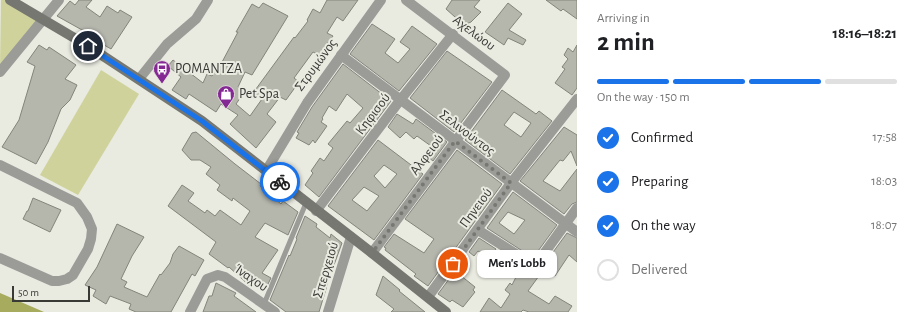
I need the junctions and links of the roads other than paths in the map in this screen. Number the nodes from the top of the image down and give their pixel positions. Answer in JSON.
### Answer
{"nodes":[{"id":1,"x":10,"y":0,"type":"edge"},
{"id":2,"x":59,"y":0,"type":"edge"},
{"id":3,"x":208,"y":0,"type":"edge"},
{"id":4,"x":381,"y":0,"type":"edge"},
{"id":5,"x":406,"y":0,"type":"edge"},
{"id":6,"x":44,"y":19,"type":"junction"},
{"id":7,"x":452,"y":34,"type":"junction"},
{"id":8,"x":341,"y":55,"type":"junction"},
{"id":9,"x":0,"y":72,"type":"edge"},
{"id":10,"x":505,"y":75,"type":"joint"},
{"id":11,"x":139,"y":79,"type":"junction"},
{"id":12,"x":401,"y":99,"type":"junction"},
{"id":13,"x":577,"y":99,"type":"edge"},
{"id":14,"x":455,"y":141,"type":"junction"},
{"id":15,"x":0,"y":165,"type":"edge"},
{"id":16,"x":266,"y":171,"type":"junction"},
{"id":17,"x":511,"y":183,"type":"junction"},
{"id":18,"x":306,"y":203,"type":"junction"},
{"id":19,"x":577,"y":208,"type":"edge"},
{"id":20,"x":316,"y":211,"type":"junction"},
{"id":21,"x":565,"y":224,"type":"junction"},
{"id":22,"x":478,"y":230,"type":"junction"},
{"id":23,"x":577,"y":232,"type":"edge"},
{"id":24,"x":351,"y":237,"type":"junction"},
{"id":25,"x":372,"y":253,"type":"junction"},
{"id":26,"x":0,"y":258,"type":"edge"},
{"id":27,"x":524,"y":259,"type":"dead end"},
{"id":28,"x":535,"y":266,"type":"dead end"},
{"id":29,"x":428,"y":297,"type":"junction"},
{"id":30,"x":264,"y":304,"type":"junction"},
{"id":31,"x":190,"y":312,"type":"edge"},
{"id":32,"x":275,"y":312,"type":"edge"},
{"id":33,"x":328,"y":312,"type":"edge"},
{"id":34,"x":446,"y":312,"type":"edge"}],
"edges":[{"from":1,"to":6,"type":"main road"},
{"from":2,"to":6,"type":"street"},
{"from":3,"to":11,"type":"street"},
{"from":4,"to":8,"type":"street","name":"Στρυμώνος"},
{"from":5,"to":7,"type":"street","name":"Αχελώου"},
{"from":6,"to":9,"type":"street"},
{"from":6,"to":11,"type":"main road"},
{"from":7,"to":10,"type":"street","name":"Αχελώου"},
{"from":7,"to":12,"type":"street","name":"Κηφισού"},
{"from":8,"to":12,"type":"street","name":"Σελινούντος"},
{"from":8,"to":16,"type":"street","name":"Στρυμώνος"},
{"from":10,"to":14,"type":"street","name":"Αλφειού"},
{"from":11,"to":16,"type":"main road"},
{"from":12,"to":14,"type":"street","name":"Σελινούντος"},
{"from":12,"to":20,"type":"street","name":"Κηφισού"},
{"from":13,"to":17,"type":"street","name":"Πηνειού"},
{"from":14,"to":17,"type":"street","name":"Σελινούντος"},
{"from":14,"to":25,"type":"street","name":"Αλφειού"},
{"from":15,"to":26,"type":"street"},
{"from":16,"to":18,"type":"main road"},
{"from":17,"to":21,"type":"street","name":"Σελινούντος"},
{"from":17,"to":22,"type":"street","name":"Πηνειού"},
{"from":18,"to":20,"type":"main road"},
{"from":18,"to":30,"type":"lane"},
{"from":19,"to":21,"type":"street"},
{"from":20,"to":24,"type":"main road"},
{"from":21,"to":23,"type":"street","name":"Σελινούντος"},
{"from":21,"to":28,"type":"street"},
{"from":22,"to":27,"type":"street"},
{"from":22,"to":29,"type":"street","name":"Πηνειού"},
{"from":24,"to":25,"type":"main road"},
{"from":24,"to":33,"type":"street","name":"Σπερχειού"},
{"from":25,"to":29,"type":"main road"},
{"from":29,"to":34,"type":"main road"},
{"from":30,"to":31,"type":"street","name":"Ίναχου"},
{"from":30,"to":32,"type":"street","name":"Ίναχου"}]}
